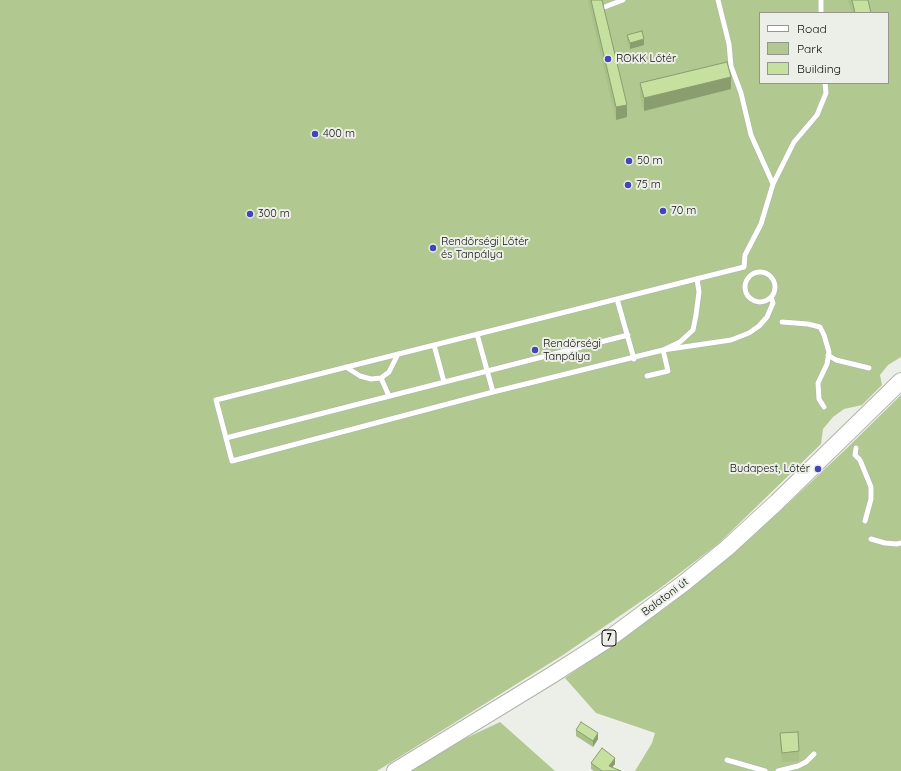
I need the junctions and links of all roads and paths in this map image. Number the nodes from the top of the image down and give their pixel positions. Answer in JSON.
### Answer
{"nodes":[{"id":1,"x":624,"y":0,"type":"edge"},
{"id":2,"x":718,"y":0,"type":"edge"},
{"id":3,"x":821,"y":0,"type":"edge"},
{"id":4,"x":602,"y":8,"type":"edge"},
{"id":5,"x":822,"y":12,"type":"edge"},
{"id":6,"x":825,"y":84,"type":"edge"},
{"id":7,"x":773,"y":184,"type":"junction"},
{"id":8,"x":744,"y":267,"type":"junction"},
{"id":9,"x":750,"y":275,"type":"junction"},
{"id":10,"x":697,"y":279,"type":"junction"},
{"id":11,"x":771,"y":297,"type":"junction"},
{"id":12,"x":617,"y":299,"type":"junction"},
{"id":13,"x":782,"y":322,"type":"dead end"},
{"id":14,"x":478,"y":334,"type":"junction"},
{"id":15,"x":628,"y":335,"type":"junction"},
{"id":16,"x":434,"y":345,"type":"junction"},
{"id":17,"x":663,"y":350,"type":"junction"},
{"id":18,"x":398,"y":354,"type":"junction"},
{"id":19,"x":828,"y":355,"type":"junction"},
{"id":20,"x":634,"y":358,"type":"junction"},
{"id":21,"x":346,"y":367,"type":"junction"},
{"id":22,"x":869,"y":368,"type":"dead end"},
{"id":23,"x":487,"y":371,"type":"junction"},
{"id":24,"x":647,"y":376,"type":"dead end"},
{"id":25,"x":381,"y":378,"type":"junction"},
{"id":26,"x":901,"y":381,"type":"edge"},
{"id":27,"x":444,"y":382,"type":"junction"},
{"id":28,"x":493,"y":392,"type":"junction"},
{"id":29,"x":389,"y":396,"type":"junction"},
{"id":30,"x":824,"y":406,"type":"dead end"},
{"id":31,"x":226,"y":438,"type":"junction"},
{"id":32,"x":856,"y":448,"type":"dead end"},
{"id":33,"x":865,"y":521,"type":"dead end"},
{"id":34,"x":871,"y":539,"type":"dead end"},
{"id":35,"x":901,"y":543,"type":"edge"},
{"id":36,"x":814,"y":754,"type":"dead end"},
{"id":37,"x":727,"y":760,"type":"dead end"},
{"id":38,"x":396,"y":771,"type":"edge"},
{"id":39,"x":765,"y":771,"type":"edge"},
{"id":40,"x":778,"y":771,"type":"edge"}],
"edges":[{"from":1,"to":4,"type":"lane"},
{"from":2,"to":7,"type":"lane"},
{"from":3,"to":5,"type":"lane"},
{"from":6,"to":7,"type":"lane"},
{"from":7,"to":8,"type":"lane"},
{"from":8,"to":9,"type":"lane"},
{"from":8,"to":10,"type":"lane"},
{"from":9,"to":11,"type":"lane"},
{"from":9,"to":11,"type":"lane"},
{"from":10,"to":12,"type":"lane"},
{"from":10,"to":17,"type":"lane"},
{"from":11,"to":17,"type":"lane"},
{"from":12,"to":14,"type":"lane"},
{"from":12,"to":15,"type":"lane"},
{"from":13,"to":19,"type":"lane"},
{"from":14,"to":16,"type":"lane"},
{"from":14,"to":23,"type":"lane"},
{"from":15,"to":20,"type":"lane"},
{"from":15,"to":23,"type":"lane"},
{"from":16,"to":18,"type":"lane"},
{"from":16,"to":27,"type":"lane"},
{"from":17,"to":20,"type":"lane"},
{"from":17,"to":24,"type":"lane"},
{"from":18,"to":21,"type":"lane"},
{"from":18,"to":25,"type":"lane"},
{"from":19,"to":22,"type":"lane"},
{"from":19,"to":30,"type":"lane"},
{"from":20,"to":28,"type":"lane"},
{"from":21,"to":25,"type":"lane"},
{"from":21,"to":31,"type":"lane"},
{"from":23,"to":27,"type":"lane"},
{"from":23,"to":28,"type":"lane"},
{"from":25,"to":29,"type":"lane"},
{"from":26,"to":38,"type":"main road","name":"Balatoni út","number":"7"},
{"from":27,"to":29,"type":"lane"},
{"from":28,"to":31,"type":"lane"},
{"from":29,"to":31,"type":"lane"},
{"from":32,"to":33,"type":"lane"},
{"from":34,"to":35,"type":"lane"},
{"from":36,"to":40,"type":"lane"},
{"from":37,"to":39,"type":"lane"}]}
